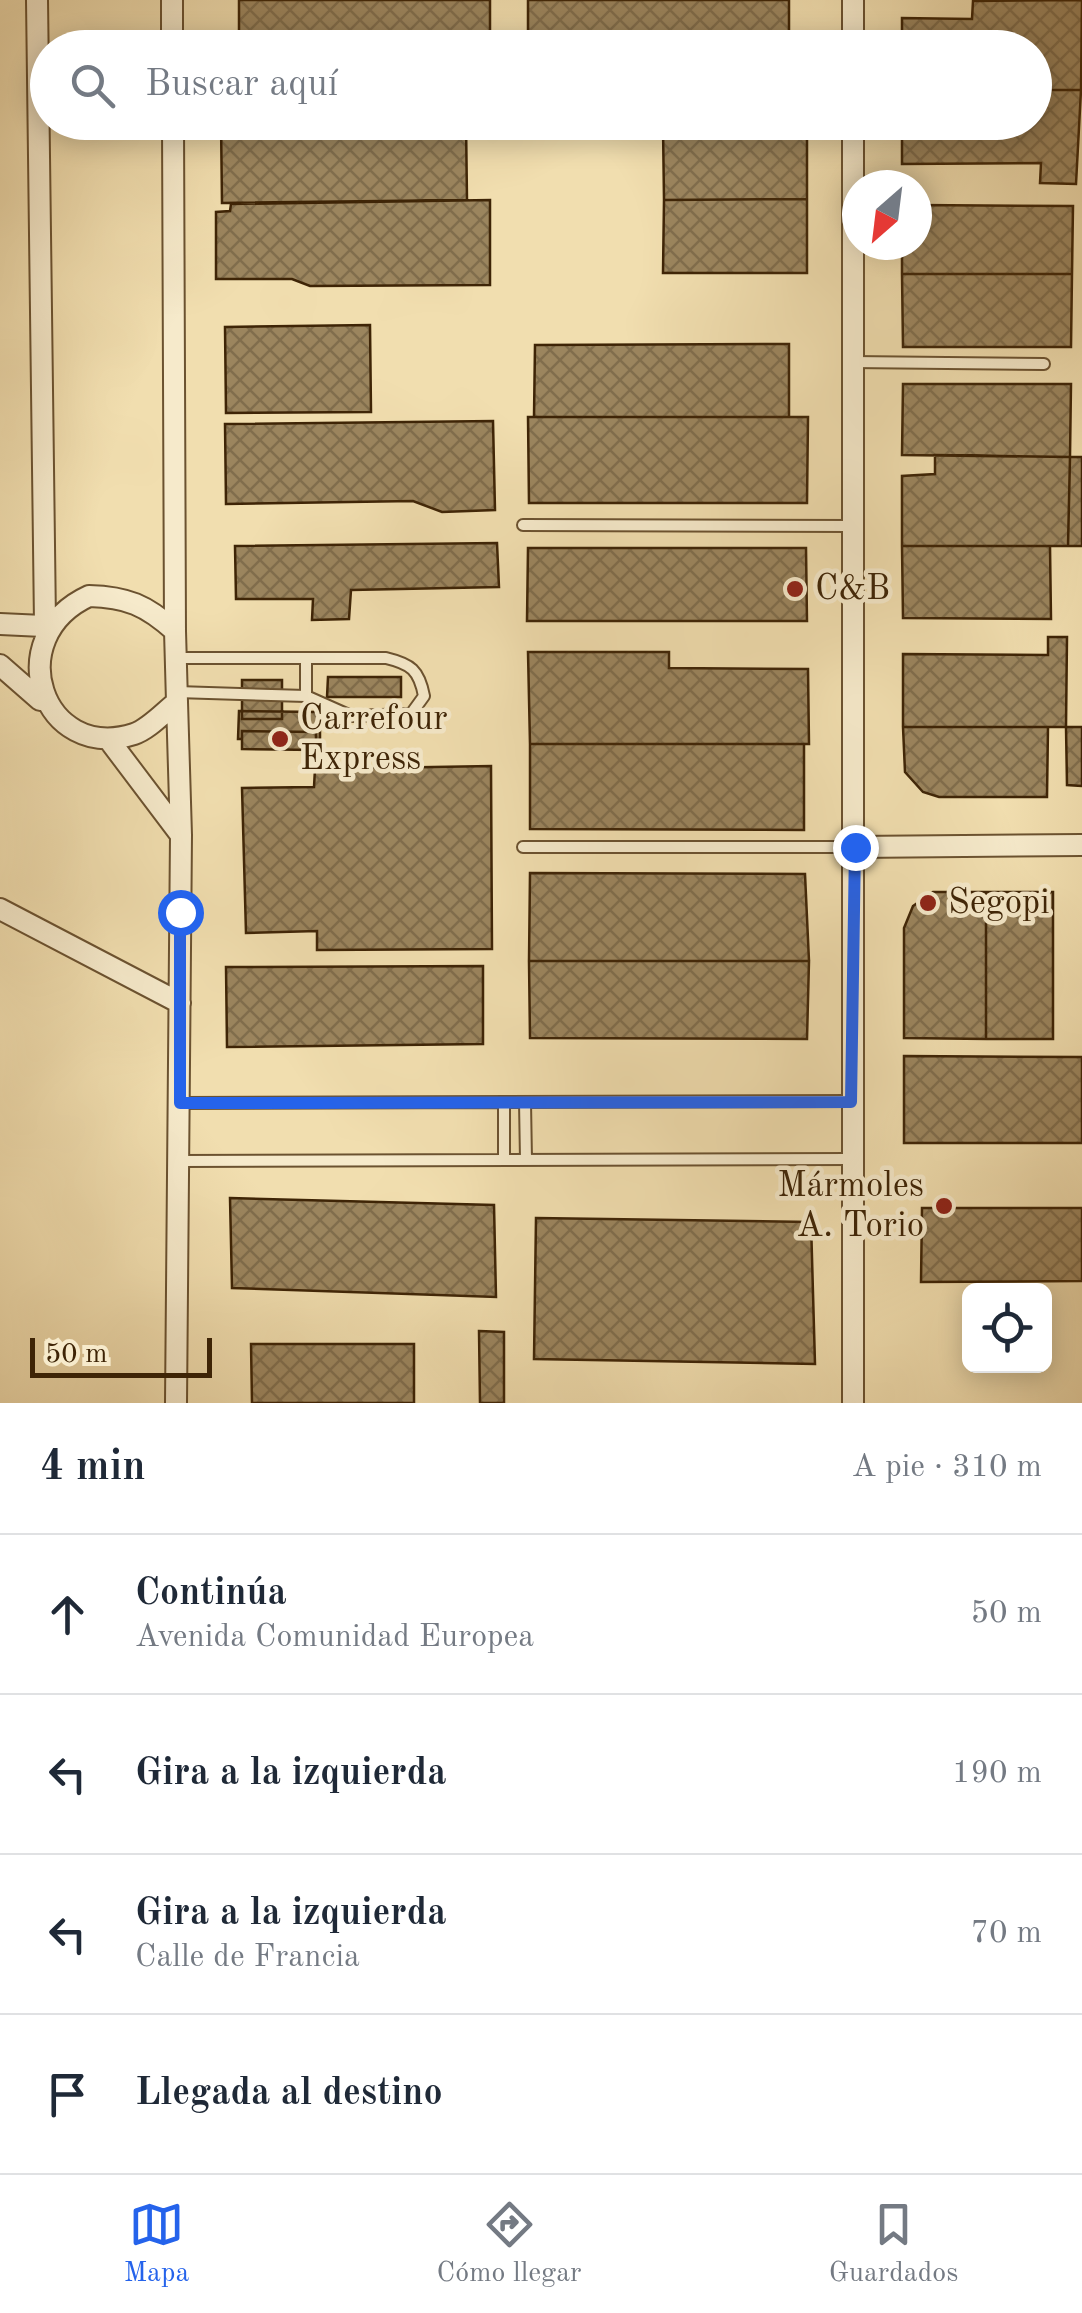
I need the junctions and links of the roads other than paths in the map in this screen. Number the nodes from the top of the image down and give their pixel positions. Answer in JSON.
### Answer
{"nodes":[{"id":1,"x":37,"y":0,"type":"edge"},
{"id":2,"x":172,"y":0,"type":"edge"},
{"id":3,"x":853,"y":0,"type":"edge"},
{"id":4,"x":37,"y":30,"type":"edge"},
{"id":5,"x":172,"y":30,"type":"edge"},
{"id":6,"x":853,"y":30,"type":"edge"},
{"id":7,"x":39,"y":140,"type":"edge"},
{"id":8,"x":172,"y":140,"type":"edge"},
{"id":9,"x":853,"y":140,"type":"edge"},
{"id":10,"x":852,"y":362,"type":"junction"},
{"id":11,"x":1044,"y":364,"type":"dead end"},
{"id":12,"x":522,"y":525,"type":"dead end"},
{"id":13,"x":853,"y":526,"type":"junction"},
{"id":14,"x":0,"y":624,"type":"edge"},
{"id":15,"x":44,"y":624,"type":"junction"},
{"id":16,"x":174,"y":632,"type":"junction"},
{"id":17,"x":176,"y":658,"type":"junction"},
{"id":18,"x":306,"y":658,"type":"junction"},
{"id":19,"x":0,"y":665,"type":"edge"},
{"id":20,"x":306,"y":696,"type":"junction"},
{"id":21,"x":177,"y":697,"type":"junction"},
{"id":22,"x":41,"y":700,"type":"junction"},
{"id":23,"x":109,"y":740,"type":"junction"},
{"id":24,"x":182,"y":836,"type":"junction"},
{"id":25,"x":1082,"y":845,"type":"edge"},
{"id":26,"x":523,"y":847,"type":"dead end"},
{"id":27,"x":855,"y":847,"type":"junction"},
{"id":28,"x":0,"y":909,"type":"edge"},
{"id":29,"x":180,"y":1002,"type":"junction"},
{"id":30,"x":504,"y":1102,"type":"junction"},
{"id":31,"x":524,"y":1102,"type":"junction"},
{"id":32,"x":851,"y":1102,"type":"junction"},
{"id":33,"x":180,"y":1103,"type":"junction"},
{"id":34,"x":851,"y":1159,"type":"junction"},
{"id":35,"x":504,"y":1160,"type":"junction"},
{"id":36,"x":526,"y":1160,"type":"junction"},
{"id":37,"x":178,"y":1161,"type":"junction"},
{"id":38,"x":176,"y":1403,"type":"edge"},
{"id":39,"x":853,"y":1403,"type":"edge"}],
"edges":[{"from":1,"to":4,"type":"street"},
{"from":2,"to":5,"type":"street"},
{"from":3,"to":6,"type":"street"},
{"from":7,"to":15,"type":"street"},
{"from":8,"to":16,"type":"street"},
{"from":9,"to":10,"type":"street"},
{"from":10,"to":11,"type":"lane"},
{"from":10,"to":13,"type":"street"},
{"from":12,"to":13,"type":"lane"},
{"from":13,"to":27,"type":"street"},
{"from":14,"to":15,"type":"street"},
{"from":15,"to":16,"type":"street"},
{"from":15,"to":22,"type":"street"},
{"from":16,"to":17,"type":"street"},
{"from":17,"to":18,"type":"lane"},
{"from":17,"to":21,"type":"street"},
{"from":18,"to":20,"type":"lane"},
{"from":18,"to":20,"type":"lane"},
{"from":19,"to":22,"type":"street"},
{"from":20,"to":21,"type":"lane"},
{"from":21,"to":23,"type":"street"},
{"from":21,"to":24,"type":"street"},
{"from":22,"to":23,"type":"street"},
{"from":23,"to":24,"type":"street"},
{"from":24,"to":29,"type":"street"},
{"from":25,"to":27,"type":"street"},
{"from":26,"to":27,"type":"lane"},
{"from":27,"to":32,"type":"street"},
{"from":28,"to":29,"type":"street"},
{"from":29,"to":33,"type":"street"},
{"from":30,"to":31,"type":"lane"},
{"from":30,"to":33,"type":"lane"},
{"from":30,"to":35,"type":"lane"},
{"from":31,"to":32,"type":"lane"},
{"from":31,"to":36,"type":"lane"},
{"from":32,"to":34,"type":"street"},
{"from":33,"to":37,"type":"street"},
{"from":34,"to":36,"type":"lane"},
{"from":34,"to":39,"type":"street"},
{"from":35,"to":36,"type":"lane"},
{"from":35,"to":37,"type":"lane"},
{"from":37,"to":38,"type":"street"}]}
